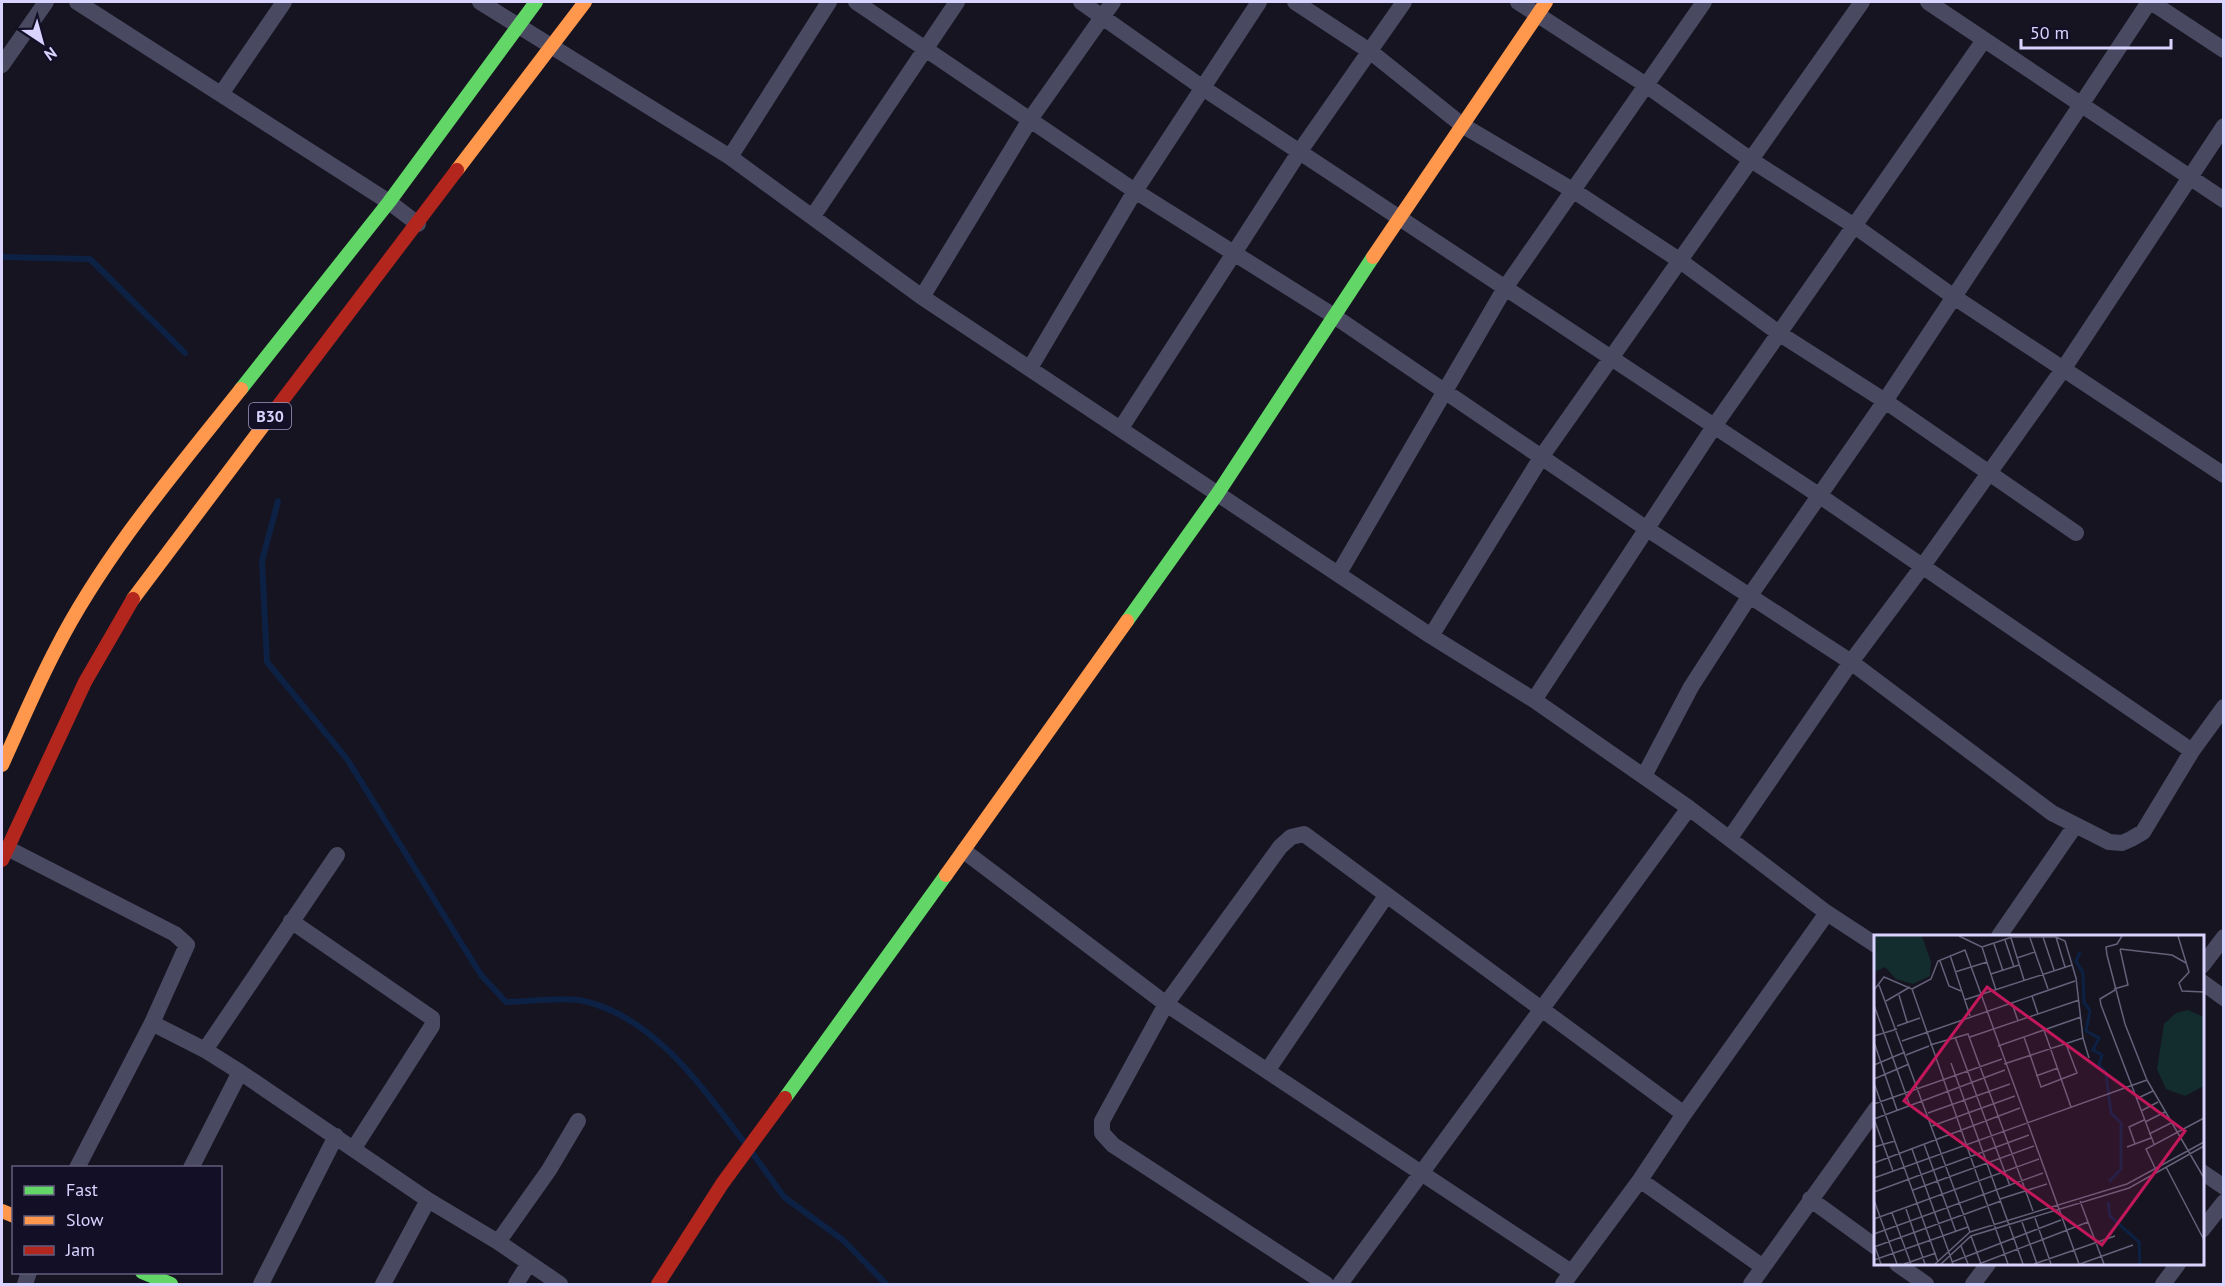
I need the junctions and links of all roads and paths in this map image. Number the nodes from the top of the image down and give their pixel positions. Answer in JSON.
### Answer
{"nodes":[{"id":1,"x":46,"y":2,"type":"edge"},
{"id":2,"x":77,"y":2,"type":"edge"},
{"id":3,"x":284,"y":2,"type":"edge"},
{"id":4,"x":480,"y":2,"type":"edge"},
{"id":5,"x":536,"y":2,"type":"edge"},
{"id":6,"x":585,"y":2,"type":"edge"},
{"id":7,"x":829,"y":2,"type":"edge"},
{"id":8,"x":856,"y":2,"type":"edge"},
{"id":9,"x":957,"y":2,"type":"edge"},
{"id":10,"x":1081,"y":2,"type":"edge"},
{"id":11,"x":1259,"y":2,"type":"edge"},
{"id":12,"x":1295,"y":2,"type":"edge"},
{"id":13,"x":1404,"y":2,"type":"edge"},
{"id":14,"x":1518,"y":2,"type":"edge"},
{"id":15,"x":1704,"y":2,"type":"edge"},
{"id":16,"x":1862,"y":2,"type":"edge"},
{"id":17,"x":1928,"y":2,"type":"edge"},
{"id":18,"x":2150,"y":2,"type":"edge"},
{"id":19,"x":1108,"y":8,"type":"edge"},
{"id":20,"x":1541,"y":8,"type":"edge"},
{"id":21,"x":519,"y":25,"type":"junction"},
{"id":22,"x":1984,"y":40,"type":"junction"},
{"id":23,"x":551,"y":46,"type":"junction"},
{"id":24,"x":925,"y":49,"type":"junction"},
{"id":25,"x":2223,"y":50,"type":"edge"},
{"id":26,"x":1371,"y":52,"type":"junction"},
{"id":27,"x":2,"y":65,"type":"edge"},
{"id":28,"x":1646,"y":85,"type":"junction"},
{"id":29,"x":1203,"y":88,"type":"junction"},
{"id":30,"x":221,"y":94,"type":"junction"},
{"id":31,"x":2082,"y":105,"type":"junction"},
{"id":32,"x":1031,"y":118,"type":"junction"},
{"id":33,"x":1462,"y":125,"type":"junction"},
{"id":34,"x":2223,"y":126,"type":"edge"},
{"id":35,"x":1300,"y":151,"type":"junction"},
{"id":36,"x":730,"y":157,"type":"junction"},
{"id":37,"x":1751,"y":160,"type":"junction"},
{"id":38,"x":2189,"y":178,"type":"junction"},
{"id":39,"x":1135,"y":191,"type":"junction"},
{"id":40,"x":1574,"y":191,"type":"junction"},
{"id":41,"x":2223,"y":200,"type":"edge"},
{"id":42,"x":389,"y":202,"type":"junction"},
{"id":43,"x":813,"y":216,"type":"junction"},
{"id":44,"x":1398,"y":218,"type":"junction"},
{"id":45,"x":418,"y":224,"type":"junction"},
{"id":46,"x":1856,"y":227,"type":"junction"},
{"id":47,"x":1236,"y":252,"type":"junction"},
{"id":48,"x":1679,"y":260,"type":"junction"},
{"id":49,"x":1505,"y":288,"type":"junction"},
{"id":50,"x":922,"y":297,"type":"junction"},
{"id":51,"x":1954,"y":297,"type":"junction"},
{"id":52,"x":1334,"y":316,"type":"junction"},
{"id":53,"x":1780,"y":334,"type":"junction"},
{"id":54,"x":1612,"y":359,"type":"junction"},
{"id":55,"x":1030,"y":368,"type":"junction"},
{"id":56,"x":2064,"y":368,"type":"junction"},
{"id":57,"x":1445,"y":393,"type":"junction"},
{"id":58,"x":1885,"y":401,"type":"junction"},
{"id":59,"x":1715,"y":425,"type":"junction"},
{"id":60,"x":1121,"y":428,"type":"junction"},
{"id":61,"x":1542,"y":456,"type":"junction"},
{"id":62,"x":1988,"y":472,"type":"junction"},
{"id":63,"x":2223,"y":476,"type":"edge"},
{"id":64,"x":1218,"y":493,"type":"junction"},
{"id":65,"x":1820,"y":496,"type":"junction"},
{"id":66,"x":1647,"y":529,"type":"junction"},
{"id":67,"x":2076,"y":533,"type":"dead end"},
{"id":68,"x":1922,"y":567,"type":"junction"},
{"id":69,"x":1339,"y":573,"type":"junction"},
{"id":70,"x":1750,"y":594,"type":"junction"},
{"id":71,"x":1431,"y":636,"type":"junction"},
{"id":72,"x":1851,"y":662,"type":"junction"},
{"id":73,"x":1534,"y":700,"type":"junction"},
{"id":74,"x":2223,"y":707,"type":"edge"},
{"id":75,"x":2192,"y":751,"type":"junction"},
{"id":76,"x":2,"y":765,"type":"edge"},
{"id":77,"x":1644,"y":776,"type":"junction"},
{"id":78,"x":1689,"y":808,"type":"junction"},
{"id":79,"x":2075,"y":826,"type":"junction"},
{"id":80,"x":1730,"y":838,"type":"junction"},
{"id":81,"x":964,"y":851,"type":"junction"},
{"id":82,"x":4,"y":854,"type":"edge"},
{"id":83,"x":338,"y":855,"type":"dead end"},
{"id":84,"x":1386,"y":896,"type":"junction"},
{"id":85,"x":1827,"y":913,"type":"junction"},
{"id":86,"x":291,"y":921,"type":"junction"},
{"id":87,"x":2000,"y":935,"type":"edge"},
{"id":88,"x":2223,"y":938,"type":"edge"},
{"id":89,"x":1874,"y":944,"type":"edge"},
{"id":90,"x":2204,"y":963,"type":"edge"},
{"id":91,"x":2204,"y":984,"type":"edge"},
{"id":92,"x":2223,"y":998,"type":"edge"},
{"id":93,"x":1166,"y":1004,"type":"junction"},
{"id":94,"x":1542,"y":1008,"type":"junction"},
{"id":95,"x":152,"y":1023,"type":"junction"},
{"id":96,"x":206,"y":1050,"type":"junction"},
{"id":97,"x":1268,"y":1071,"type":"junction"},
{"id":98,"x":240,"y":1072,"type":"junction"},
{"id":99,"x":1874,"y":1110,"type":"edge"},
{"id":100,"x":1684,"y":1114,"type":"junction"},
{"id":101,"x":578,"y":1121,"type":"dead end"},
{"id":102,"x":336,"y":1136,"type":"junction"},
{"id":103,"x":354,"y":1148,"type":"junction"},
{"id":104,"x":78,"y":1166,"type":"edge"},
{"id":105,"x":192,"y":1166,"type":"edge"},
{"id":106,"x":2204,"y":1173,"type":"edge"},
{"id":107,"x":1420,"y":1174,"type":"junction"},
{"id":108,"x":1640,"y":1180,"type":"junction"},
{"id":109,"x":2223,"y":1187,"type":"edge"},
{"id":110,"x":1810,"y":1199,"type":"junction"},
{"id":111,"x":428,"y":1200,"type":"junction"},
{"id":112,"x":2223,"y":1202,"type":"edge"},
{"id":113,"x":2204,"y":1227,"type":"edge"},
{"id":114,"x":498,"y":1242,"type":"junction"},
{"id":115,"x":1874,"y":1246,"type":"edge"},
{"id":116,"x":529,"y":1263,"type":"junction"},
{"id":117,"x":1900,"y":1265,"type":"edge"},
{"id":118,"x":1987,"y":1265,"type":"edge"},
{"id":119,"x":2177,"y":1265,"type":"edge"},
{"id":120,"x":1763,"y":1267,"type":"junction"},
{"id":121,"x":147,"y":1274,"type":"edge"},
{"id":122,"x":1567,"y":1278,"type":"edge"},
{"id":123,"x":1979,"y":1282,"type":"edge"},
{"id":124,"x":171,"y":1284,"type":"edge"},
{"id":125,"x":261,"y":1284,"type":"edge"},
{"id":126,"x":383,"y":1284,"type":"edge"},
{"id":127,"x":516,"y":1284,"type":"edge"},
{"id":128,"x":560,"y":1284,"type":"edge"},
{"id":129,"x":658,"y":1284,"type":"edge"},
{"id":130,"x":1326,"y":1284,"type":"edge"},
{"id":131,"x":1340,"y":1284,"type":"edge"},
{"id":132,"x":1751,"y":1284,"type":"edge"},
{"id":133,"x":1926,"y":1284,"type":"edge"},
{"id":134,"x":2163,"y":1284,"type":"edge"}],
"edges":[{"from":1,"to":27,"type":"street"},
{"from":2,"to":30,"type":"street"},
{"from":3,"to":30,"type":"street"},
{"from":4,"to":21,"type":"street"},
{"from":5,"to":21,"type":"main road","number":"B30"},
{"from":6,"to":23,"type":"main road","number":"B30"},
{"from":7,"to":36,"type":"street"},
{"from":8,"to":24,"type":"street"},
{"from":9,"to":24,"type":"street"},
{"from":10,"to":19,"type":"street"},
{"from":11,"to":29,"type":"street"},
{"from":12,"to":26,"type":"street"},
{"from":13,"to":26,"type":"street"},
{"from":14,"to":20,"type":"street"},
{"from":15,"to":28,"type":"street"},
{"from":16,"to":37,"type":"street"},
{"from":17,"to":22,"type":"street"},
{"from":18,"to":25,"type":"street"},
{"from":18,"to":31,"type":"street"},
{"from":19,"to":29,"type":"street"},
{"from":19,"to":32,"type":"street"},
{"from":20,"to":28,"type":"street"},
{"from":20,"to":33,"type":"main road"},
{"from":21,"to":23,"type":"street"},
{"from":21,"to":42,"type":"main road","number":"B30"},
{"from":22,"to":31,"type":"street"},
{"from":22,"to":46,"type":"street"},
{"from":23,"to":36,"type":"street"},
{"from":23,"to":45,"type":"main road","number":"B30"},
{"from":24,"to":32,"type":"street"},
{"from":24,"to":43,"type":"street"},
{"from":26,"to":33,"type":"street"},
{"from":26,"to":35,"type":"street"},
{"from":28,"to":37,"type":"street"},
{"from":28,"to":40,"type":"street"},
{"from":29,"to":35,"type":"street"},
{"from":29,"to":39,"type":"street"},
{"from":30,"to":42,"type":"street"},
{"from":31,"to":38,"type":"street"},
{"from":31,"to":51,"type":"street"},
{"from":32,"to":39,"type":"street"},
{"from":32,"to":50,"type":"street"},
{"from":33,"to":40,"type":"street"},
{"from":33,"to":44,"type":"main road"},
{"from":34,"to":38,"type":"street"},
{"from":35,"to":44,"type":"street"},
{"from":35,"to":47,"type":"street"},
{"from":36,"to":43,"type":"street"},
{"from":37,"to":46,"type":"street"},
{"from":37,"to":48,"type":"street"},
{"from":38,"to":41,"type":"street"},
{"from":38,"to":56,"type":"street"},
{"from":39,"to":47,"type":"street"},
{"from":39,"to":55,"type":"street"},
{"from":40,"to":48,"type":"street"},
{"from":40,"to":49,"type":"street"},
{"from":42,"to":45,"type":"street"},
{"from":42,"to":76,"type":"main road","number":"B30"},
{"from":43,"to":50,"type":"street"},
{"from":44,"to":49,"type":"street"},
{"from":44,"to":52,"type":"main road"},
{"from":45,"to":82,"type":"main road","number":"B30"},
{"from":46,"to":51,"type":"street"},
{"from":46,"to":53,"type":"street"},
{"from":47,"to":52,"type":"street"},
{"from":47,"to":60,"type":"street"},
{"from":48,"to":53,"type":"street"},
{"from":48,"to":54,"type":"street"},
{"from":49,"to":54,"type":"street"},
{"from":49,"to":57,"type":"street"},
{"from":50,"to":55,"type":"street"},
{"from":51,"to":56,"type":"street"},
{"from":51,"to":58,"type":"street"},
{"from":52,"to":57,"type":"street"},
{"from":52,"to":64,"type":"main road"},
{"from":53,"to":58,"type":"street"},
{"from":53,"to":59,"type":"street"},
{"from":54,"to":59,"type":"street"},
{"from":54,"to":61,"type":"street"},
{"from":55,"to":60,"type":"street"},
{"from":56,"to":62,"type":"street"},
{"from":56,"to":63,"type":"street"},
{"from":57,"to":61,"type":"street"},
{"from":57,"to":69,"type":"street"},
{"from":58,"to":62,"type":"street"},
{"from":58,"to":65,"type":"street"},
{"from":59,"to":65,"type":"street"},
{"from":59,"to":66,"type":"street"},
{"from":60,"to":64,"type":"street"},
{"from":61,"to":66,"type":"street"},
{"from":61,"to":71,"type":"street"},
{"from":62,"to":67,"type":"street"},
{"from":62,"to":68,"type":"street"},
{"from":64,"to":69,"type":"street"},
{"from":64,"to":81,"type":"main road"},
{"from":65,"to":68,"type":"street"},
{"from":65,"to":70,"type":"street"},
{"from":66,"to":70,"type":"street"},
{"from":66,"to":73,"type":"street"},
{"from":68,"to":72,"type":"street"},
{"from":68,"to":75,"type":"street"},
{"from":69,"to":71,"type":"street"},
{"from":70,"to":72,"type":"street"},
{"from":70,"to":77,"type":"street"},
{"from":71,"to":73,"type":"street"},
{"from":72,"to":79,"type":"street"},
{"from":72,"to":80,"type":"street"},
{"from":73,"to":77,"type":"street"},
{"from":74,"to":75,"type":"street"},
{"from":75,"to":79,"type":"street"},
{"from":77,"to":78,"type":"street"},
{"from":78,"to":80,"type":"street"},
{"from":78,"to":94,"type":"street"},
{"from":79,"to":87,"type":"street"},
{"from":80,"to":85,"type":"street"},
{"from":81,"to":93,"type":"street"},
{"from":81,"to":129,"type":"main road"},
{"from":82,"to":95,"type":"street"},
{"from":83,"to":86,"type":"street"},
{"from":84,"to":93,"type":"street"},
{"from":84,"to":94,"type":"street"},
{"from":84,"to":97,"type":"street"},
{"from":85,"to":89,"type":"street"},
{"from":85,"to":100,"type":"street"},
{"from":86,"to":96,"type":"street"},
{"from":86,"to":103,"type":"street"},
{"from":88,"to":90,"type":"street"},
{"from":91,"to":92,"type":"street"},
{"from":93,"to":97,"type":"street"},
{"from":93,"to":130,"type":"street"},
{"from":94,"to":100,"type":"street"},
{"from":94,"to":107,"type":"street"},
{"from":95,"to":96,"type":"street"},
{"from":95,"to":104,"type":"street"},
{"from":96,"to":98,"type":"street"},
{"from":97,"to":107,"type":"street"},
{"from":98,"to":102,"type":"street"},
{"from":98,"to":105,"type":"street"},
{"from":99,"to":110,"type":"street"},
{"from":100,"to":108,"type":"street"},
{"from":101,"to":114,"type":"street"},
{"from":102,"to":103,"type":"street"},
{"from":102,"to":125,"type":"street"},
{"from":103,"to":111,"type":"street"},
{"from":106,"to":109,"type":"street"},
{"from":107,"to":122,"type":"street"},
{"from":107,"to":131,"type":"street"},
{"from":108,"to":120,"type":"street"},
{"from":108,"to":122,"type":"street"},
{"from":110,"to":115,"type":"street"},
{"from":110,"to":120,"type":"street"},
{"from":111,"to":114,"type":"street"},
{"from":111,"to":126,"type":"street"},
{"from":112,"to":113,"type":"street"},
{"from":114,"to":116,"type":"street"},
{"from":116,"to":127,"type":"street"},
{"from":116,"to":128,"type":"street"},
{"from":117,"to":133,"type":"street"},
{"from":118,"to":123,"type":"street"},
{"from":119,"to":134,"type":"street"},
{"from":120,"to":132,"type":"street"},
{"from":121,"to":124,"type":"main road"}]}
